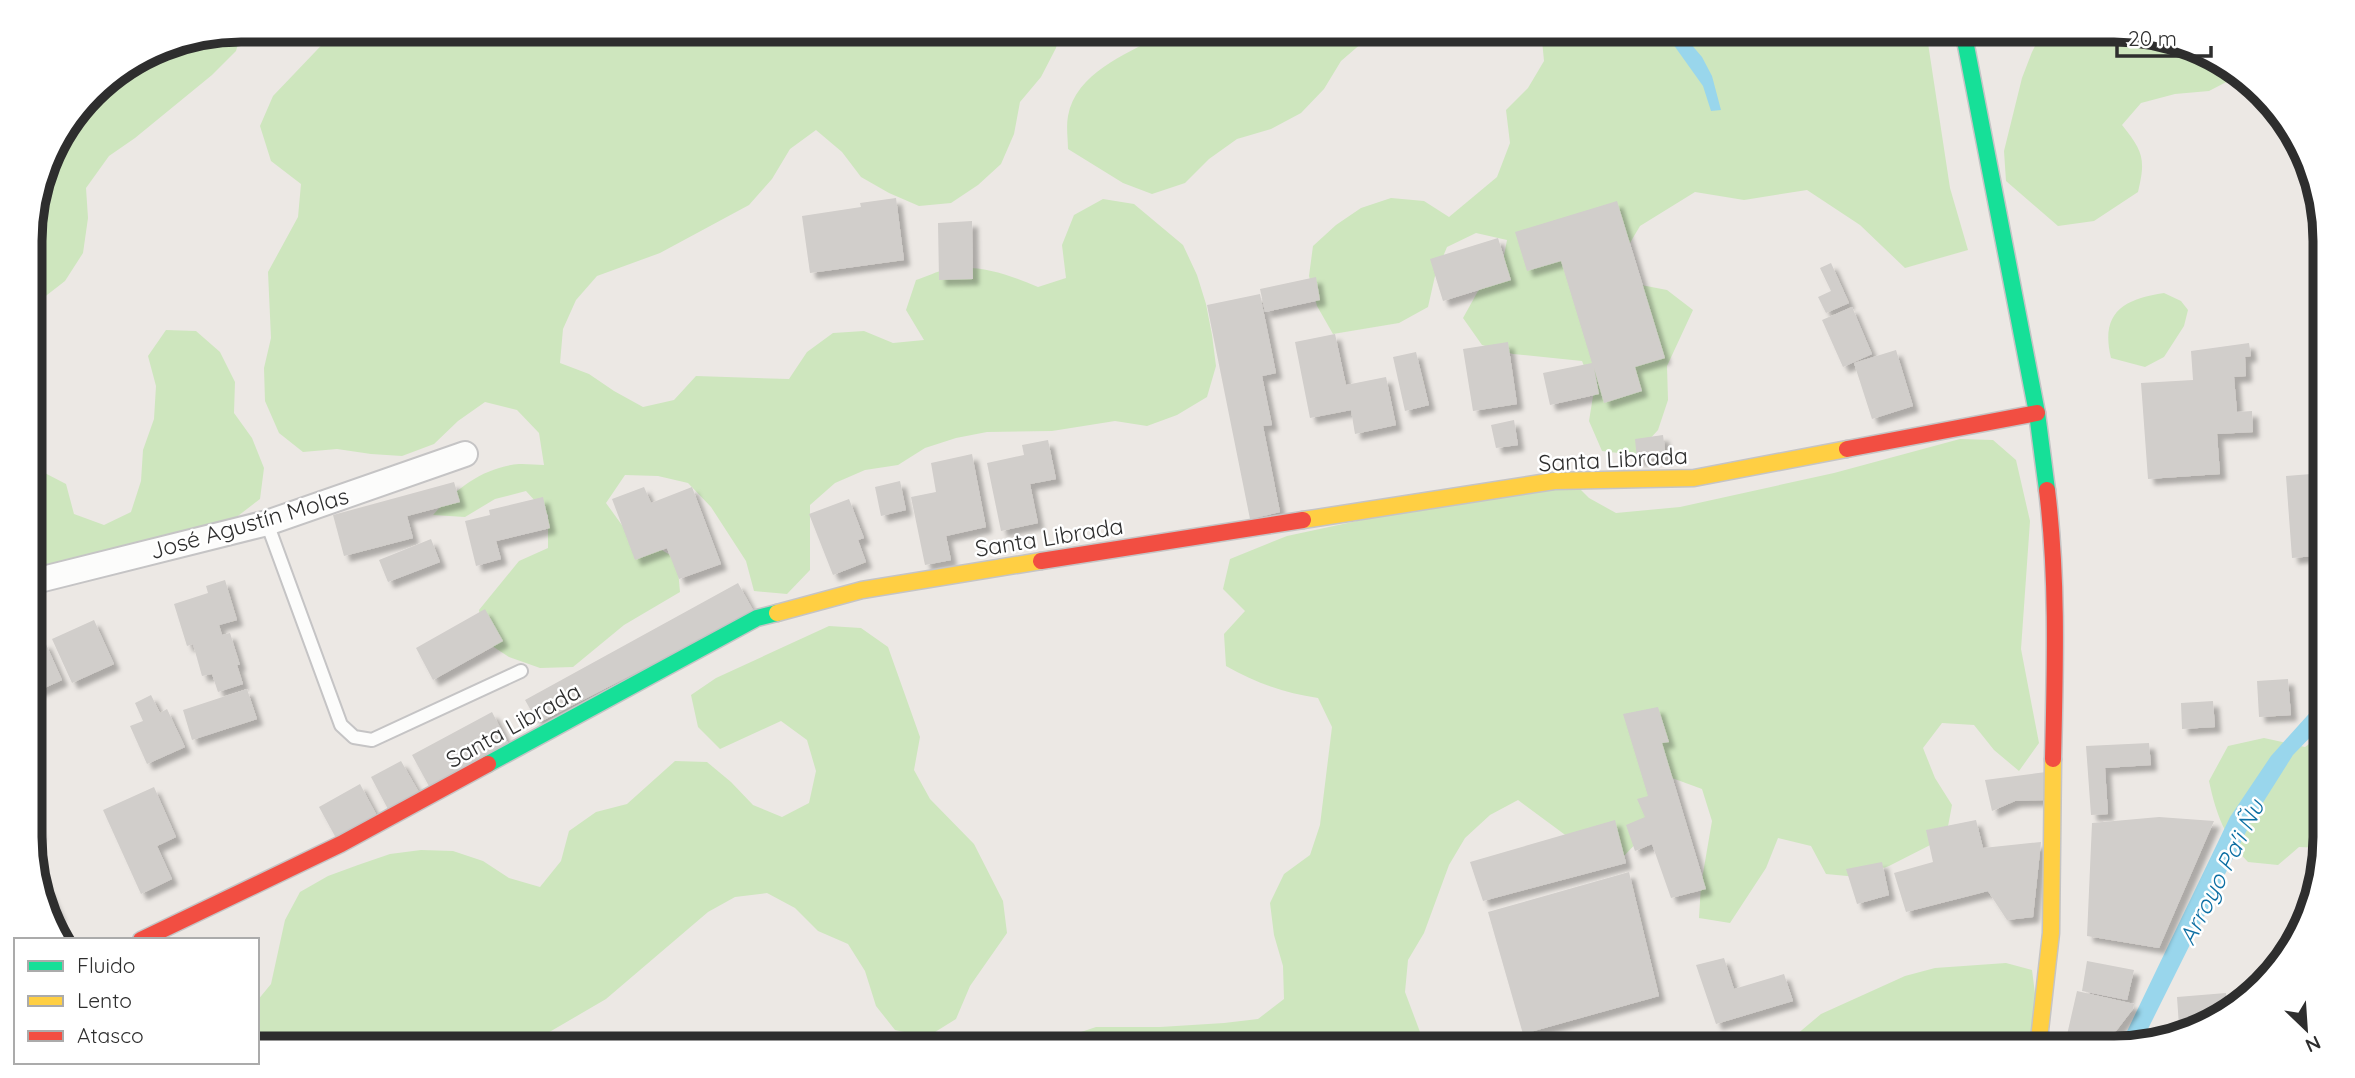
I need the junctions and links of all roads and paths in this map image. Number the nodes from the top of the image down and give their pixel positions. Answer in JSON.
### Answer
{"nodes":[{"id":1,"x":1966,"y":42,"type":"edge"},
{"id":2,"x":2037,"y":413,"type":"junction"},
{"id":3,"x":465,"y":454,"type":"dead end"},
{"id":4,"x":267,"y":523,"type":"junction"},
{"id":5,"x":42,"y":580,"type":"edge"},
{"id":6,"x":521,"y":671,"type":"dead end"},
{"id":7,"x":145,"y":938,"type":"edge"},
{"id":8,"x":2039,"y":1036,"type":"edge"}],
"edges":[{"from":1,"to":2,"type":"street"},
{"from":2,"to":7,"type":"street","name":"Santa Librada"},
{"from":2,"to":8,"type":"street"},
{"from":3,"to":4,"type":"street","name":"José Agustín Molas"},
{"from":4,"to":5,"type":"street","name":"José Agustín Molas"},
{"from":4,"to":6,"type":"lane"}]}
